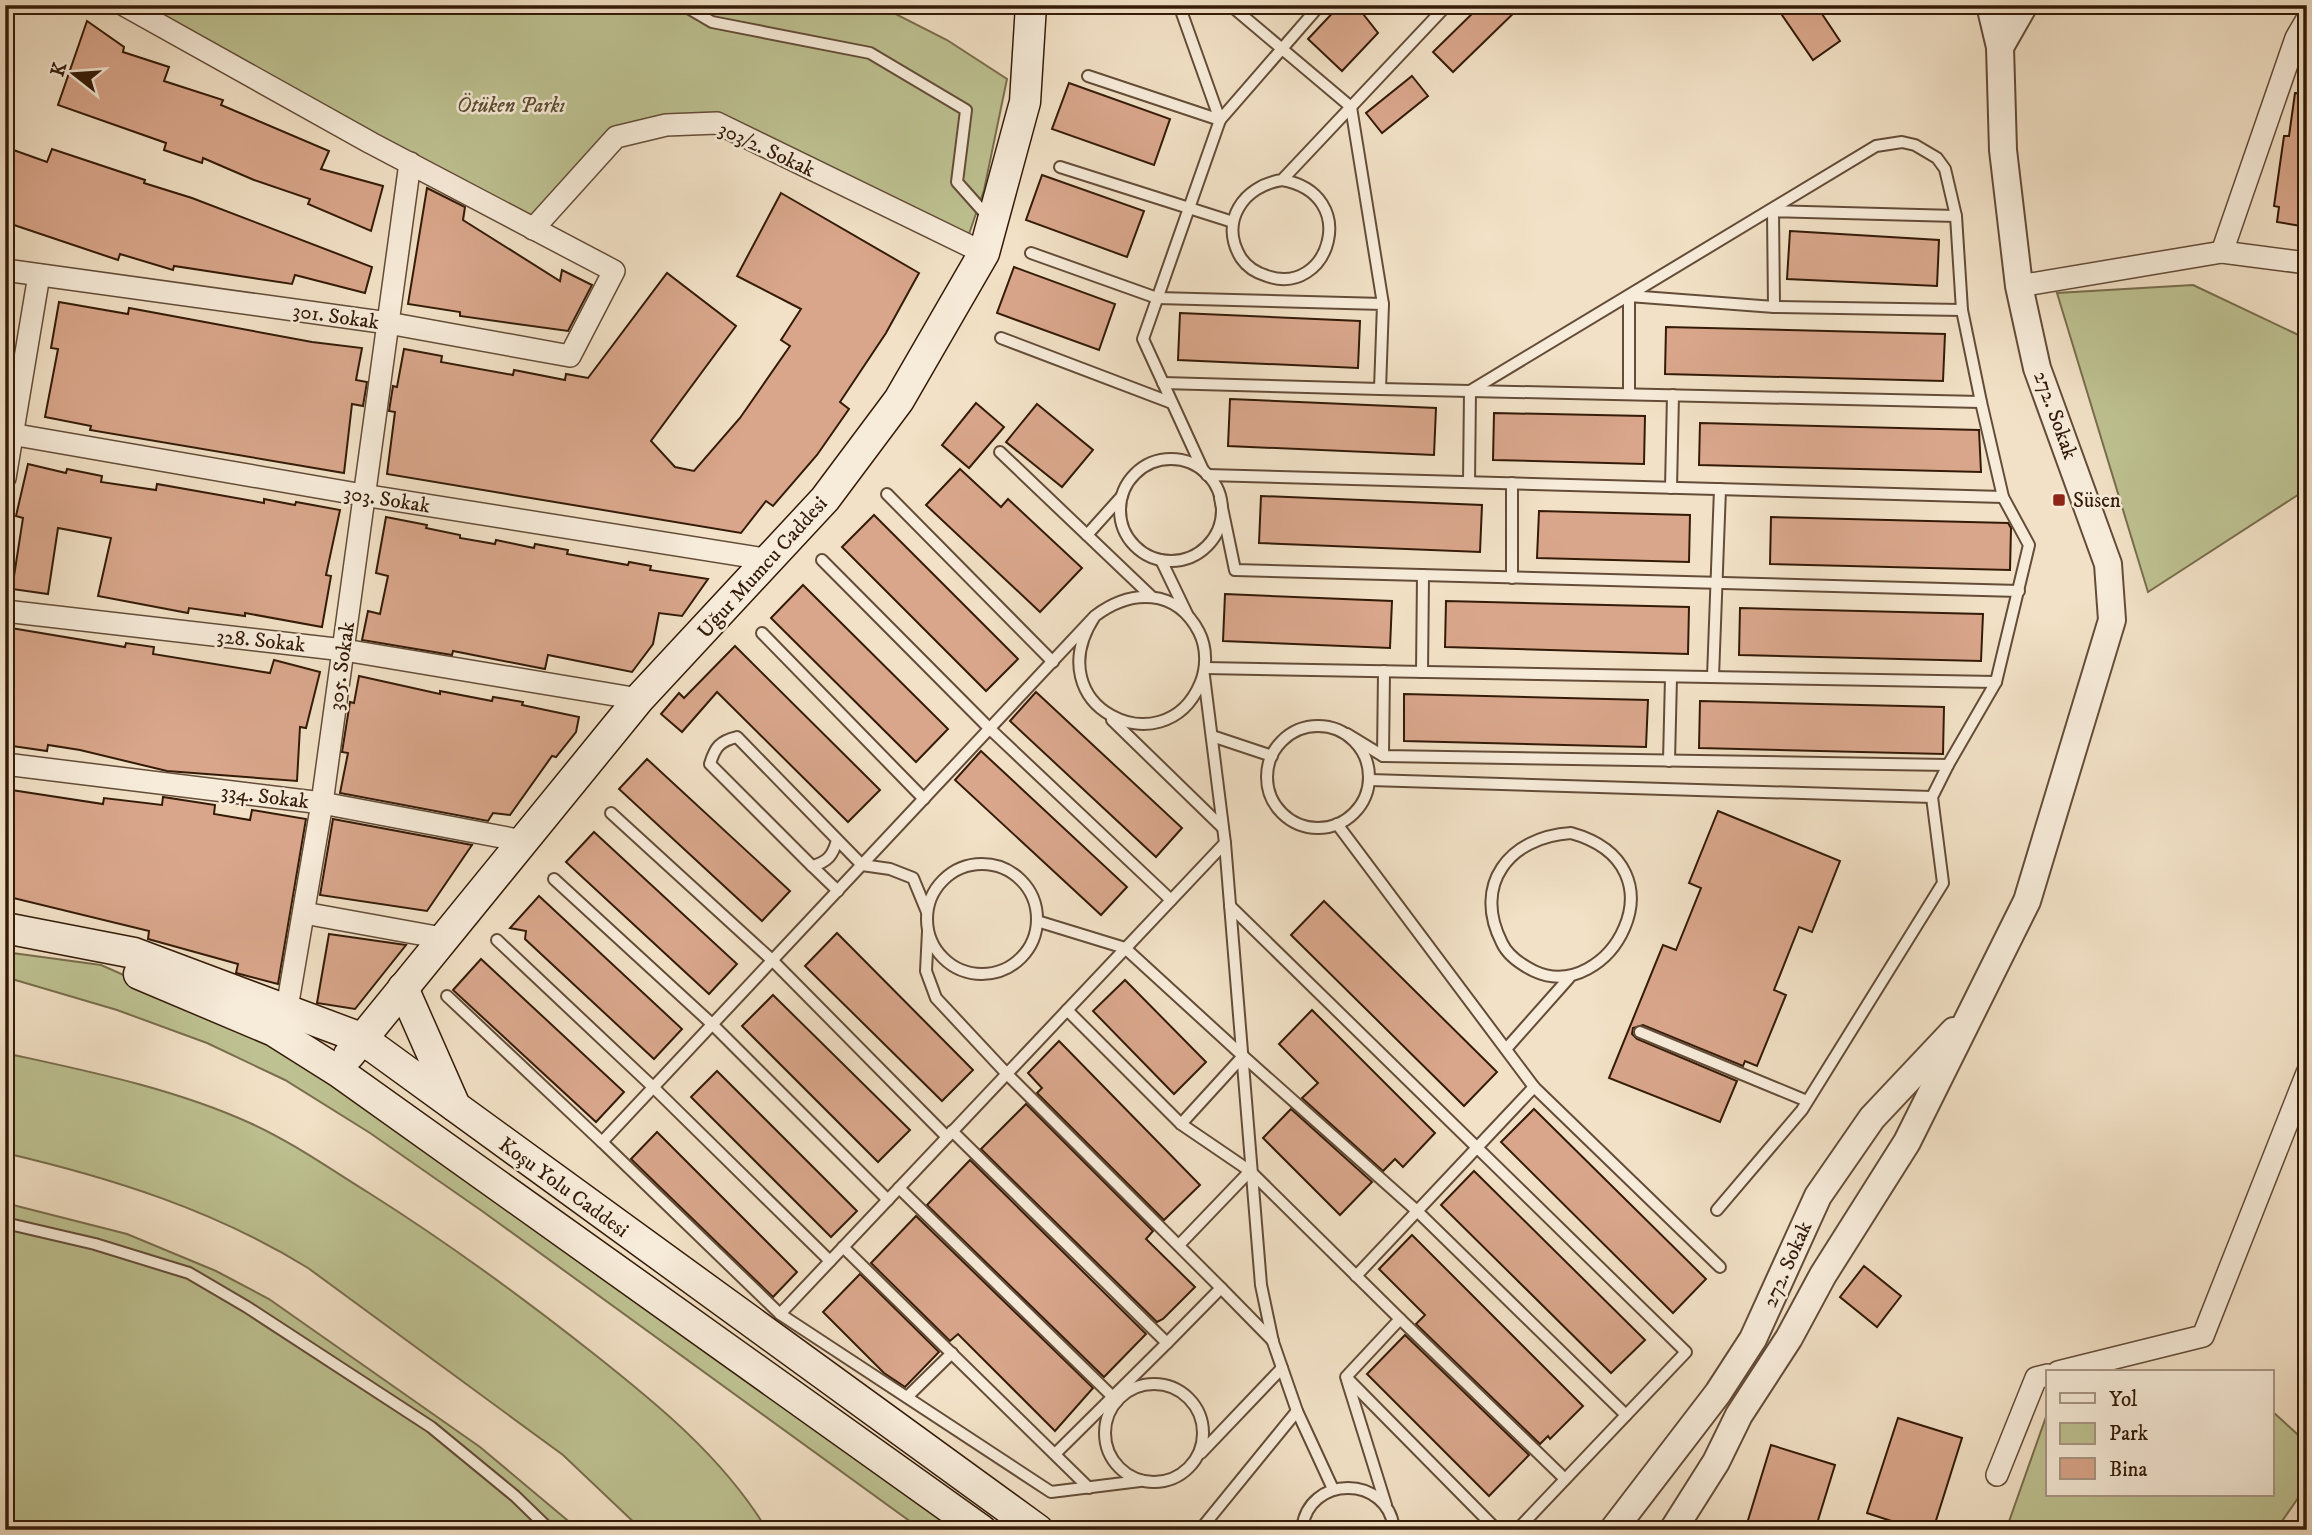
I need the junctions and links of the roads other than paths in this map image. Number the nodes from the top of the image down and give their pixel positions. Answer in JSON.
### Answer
{"nodes":[{"id":1,"x":124,"y":5,"type":"edge"},
{"id":2,"x":683,"y":5,"type":"edge"},
{"id":3,"x":1031,"y":5,"type":"edge"},
{"id":4,"x":1179,"y":5,"type":"edge"},
{"id":5,"x":1230,"y":5,"type":"edge"},
{"id":6,"x":1320,"y":5,"type":"edge"},
{"id":7,"x":1447,"y":5,"type":"edge"},
{"id":8,"x":1990,"y":5,"type":"edge"},
{"id":9,"x":2024,"y":5,"type":"edge"},
{"id":10,"x":2307,"y":19,"type":"edge"},
{"id":11,"x":2301,"y":39,"type":"edge"},
{"id":12,"x":1280,"y":47,"type":"junction"},
{"id":13,"x":2000,"y":47,"type":"junction"},
{"id":14,"x":1088,"y":76,"type":"dead end"},
{"id":15,"x":1351,"y":107,"type":"junction"},
{"id":16,"x":1220,"y":120,"type":"junction"},
{"id":17,"x":410,"y":163,"type":"junction"},
{"id":18,"x":1060,"y":167,"type":"dead end"},
{"id":19,"x":1282,"y":180,"type":"junction"},
{"id":20,"x":1188,"y":208,"type":"junction"},
{"id":21,"x":1773,"y":211,"type":"junction"},
{"id":22,"x":1956,"y":216,"type":"junction"},
{"id":23,"x":1233,"y":222,"type":"junction"},
{"id":24,"x":993,"y":223,"type":"junction"},
{"id":25,"x":533,"y":229,"type":"junction"},
{"id":26,"x":984,"y":253,"type":"junction"},
{"id":27,"x":1031,"y":253,"type":"dead end"},
{"id":28,"x":2222,"y":253,"type":"junction"},
{"id":29,"x":2307,"y":263,"type":"edge"},
{"id":30,"x":5,"y":270,"type":"edge"},
{"id":31,"x":39,"y":275,"type":"junction"},
{"id":32,"x":1273,"y":278,"type":"junction"},
{"id":33,"x":2019,"y":286,"type":"junction"},
{"id":34,"x":1629,"y":296,"type":"junction"},
{"id":35,"x":1157,"y":298,"type":"junction"},
{"id":36,"x":1272,"y":301,"type":"junction"},
{"id":37,"x":1383,"y":304,"type":"junction"},
{"id":38,"x":1774,"y":307,"type":"junction"},
{"id":39,"x":1962,"y":310,"type":"junction"},
{"id":40,"x":388,"y":323,"type":"junction"},
{"id":41,"x":1000,"y":338,"type":"dead end"},
{"id":42,"x":1163,"y":383,"type":"junction"},
{"id":43,"x":1380,"y":389,"type":"junction"},
{"id":44,"x":1470,"y":391,"type":"junction"},
{"id":45,"x":1629,"y":394,"type":"junction"},
{"id":46,"x":1673,"y":395,"type":"junction"},
{"id":47,"x":1172,"y":402,"type":"junction"},
{"id":48,"x":1982,"y":402,"type":"junction"},
{"id":49,"x":9,"y":433,"type":"edge"},
{"id":50,"x":1000,"y":452,"type":"dead end"},
{"id":51,"x":1205,"y":472,"type":"junction"},
{"id":52,"x":5,"y":478,"type":"edge"},
{"id":53,"x":1469,"y":482,"type":"junction"},
{"id":54,"x":1512,"y":483,"type":"junction"},
{"id":55,"x":1671,"y":488,"type":"junction"},
{"id":56,"x":1720,"y":489,"type":"junction"},
{"id":57,"x":887,"y":494,"type":"dead end"},
{"id":58,"x":363,"y":495,"type":"junction"},
{"id":59,"x":1122,"y":496,"type":"junction"},
{"id":60,"x":2003,"y":497,"type":"junction"},
{"id":61,"x":1220,"y":498,"type":"junction"},
{"id":62,"x":1087,"y":535,"type":"junction"},
{"id":63,"x":771,"y":560,"type":"junction"},
{"id":64,"x":822,"y":560,"type":"dead end"},
{"id":65,"x":1161,"y":560,"type":"junction"},
{"id":66,"x":1423,"y":575,"type":"junction"},
{"id":67,"x":1512,"y":578,"type":"junction"},
{"id":68,"x":1717,"y":583,"type":"junction"},
{"id":69,"x":2019,"y":591,"type":"junction"},
{"id":70,"x":1152,"y":597,"type":"junction"},
{"id":71,"x":5,"y":611,"type":"edge"},
{"id":72,"x":1096,"y":616,"type":"junction"},
{"id":73,"x":1188,"y":616,"type":"junction"},
{"id":74,"x":762,"y":633,"type":"dead end"},
{"id":75,"x":344,"y":650,"type":"junction"},
{"id":76,"x":1053,"y":662,"type":"junction"},
{"id":77,"x":1204,"y":671,"type":"junction"},
{"id":78,"x":1384,"y":671,"type":"junction"},
{"id":79,"x":1422,"y":672,"type":"junction"},
{"id":80,"x":1671,"y":677,"type":"junction"},
{"id":81,"x":1713,"y":677,"type":"junction"},
{"id":82,"x":1996,"y":682,"type":"junction"},
{"id":83,"x":639,"y":699,"type":"junction"},
{"id":84,"x":1102,"y":710,"type":"junction"},
{"id":85,"x":990,"y":729,"type":"junction"},
{"id":86,"x":1347,"y":734,"type":"junction"},
{"id":87,"x":1212,"y":736,"type":"junction"},
{"id":88,"x":1272,"y":756,"type":"junction"},
{"id":89,"x":1383,"y":756,"type":"junction"},
{"id":90,"x":1669,"y":761,"type":"junction"},
{"id":91,"x":5,"y":764,"type":"edge"},
{"id":92,"x":1948,"y":765,"type":"junction"},
{"id":93,"x":1370,"y":780,"type":"junction"},
{"id":94,"x":1932,"y":797,"type":"junction"},
{"id":95,"x":924,"y":799,"type":"junction"},
{"id":96,"x":322,"y":803,"type":"junction"},
{"id":97,"x":611,"y":813,"type":"dead end"},
{"id":98,"x":1337,"y":824,"type":"junction"},
{"id":99,"x":1223,"y":828,"type":"junction"},
{"id":100,"x":837,"y":840,"type":"junction"},
{"id":101,"x":523,"y":841,"type":"junction"},
{"id":102,"x":1225,"y":843,"type":"junction"},
{"id":103,"x":862,"y":865,"type":"junction"},
{"id":104,"x":812,"y":866,"type":"junction"},
{"id":105,"x":554,"y":879,"type":"dead end"},
{"id":106,"x":838,"y":891,"type":"junction"},
{"id":107,"x":1171,"y":900,"type":"junction"},
{"id":108,"x":1230,"y":906,"type":"junction"},
{"id":109,"x":927,"y":912,"type":"junction"},
{"id":110,"x":304,"y":913,"type":"junction"},
{"id":111,"x":1037,"y":921,"type":"junction"},
{"id":112,"x":5,"y":928,"type":"edge"},
{"id":113,"x":928,"y":931,"type":"junction"},
{"id":114,"x":442,"y":938,"type":"junction"},
{"id":115,"x":497,"y":940,"type":"dead end"},
{"id":116,"x":1125,"y":948,"type":"junction"},
{"id":117,"x":772,"y":960,"type":"junction"},
{"id":118,"x":1569,"y":978,"type":"junction"},
{"id":119,"x":403,"y":988,"type":"junction"},
{"id":120,"x":447,"y":996,"type":"dead end"},
{"id":121,"x":1974,"y":1009,"type":"junction"},
{"id":122,"x":1066,"y":1010,"type":"junction"},
{"id":123,"x":281,"y":1019,"type":"junction"},
{"id":124,"x":712,"y":1024,"type":"junction"},
{"id":125,"x":1640,"y":1032,"type":"dead end"},
{"id":126,"x":355,"y":1047,"type":"junction"},
{"id":127,"x":1506,"y":1049,"type":"junction"},
{"id":128,"x":1242,"y":1056,"type":"junction"},
{"id":129,"x":2307,"y":1073,"type":"edge"},
{"id":130,"x":1007,"y":1074,"type":"junction"},
{"id":131,"x":653,"y":1087,"type":"junction"},
{"id":132,"x":1534,"y":1087,"type":"junction"},
{"id":133,"x":368,"y":1093,"type":"junction"},
{"id":134,"x":1807,"y":1101,"type":"junction"},
{"id":135,"x":456,"y":1109,"type":"junction"},
{"id":136,"x":1181,"y":1124,"type":"junction"},
{"id":137,"x":949,"y":1134,"type":"junction"},
{"id":138,"x":602,"y":1142,"type":"junction"},
{"id":139,"x":1477,"y":1147,"type":"junction"},
{"id":140,"x":1250,"y":1171,"type":"junction"},
{"id":141,"x":899,"y":1188,"type":"junction"},
{"id":142,"x":888,"y":1200,"type":"junction"},
{"id":143,"x":1717,"y":1210,"type":"dead end"},
{"id":144,"x":1417,"y":1211,"type":"junction"},
{"id":145,"x":5,"y":1223,"type":"edge"},
{"id":146,"x":1179,"y":1245,"type":"junction"},
{"id":147,"x":843,"y":1247,"type":"junction"},
{"id":148,"x":830,"y":1261,"type":"junction"},
{"id":149,"x":1720,"y":1267,"type":"dead end"},
{"id":150,"x":1356,"y":1276,"type":"junction"},
{"id":151,"x":1221,"y":1287,"type":"junction"},
{"id":152,"x":780,"y":1314,"type":"junction"},
{"id":153,"x":1400,"y":1319,"type":"junction"},
{"id":154,"x":1273,"y":1342,"type":"junction"},
{"id":155,"x":1167,"y":1343,"type":"junction"},
{"id":156,"x":952,"y":1353,"type":"junction"},
{"id":157,"x":1282,"y":1368,"type":"junction"},
{"id":158,"x":2066,"y":1370,"type":"edge"},
{"id":159,"x":2046,"y":1376,"type":"edge"},
{"id":160,"x":1346,"y":1377,"type":"junction"},
{"id":161,"x":1718,"y":1393,"type":"junction"},
{"id":162,"x":907,"y":1397,"type":"junction"},
{"id":163,"x":1114,"y":1399,"type":"junction"},
{"id":164,"x":1297,"y":1411,"type":"junction"},
{"id":165,"x":1626,"y":1415,"type":"junction"},
{"id":166,"x":1739,"y":1415,"type":"junction"},
{"id":167,"x":1055,"y":1454,"type":"junction"},
{"id":168,"x":1197,"y":1458,"type":"junction"},
{"id":169,"x":1997,"y":1475,"type":"dead end"},
{"id":170,"x":1565,"y":1479,"type":"junction"},
{"id":171,"x":1140,"y":1481,"type":"junction"},
{"id":172,"x":1089,"y":1488,"type":"junction"},
{"id":173,"x":1334,"y":1489,"type":"junction"},
{"id":174,"x":1387,"y":1507,"type":"junction"},
{"id":175,"x":550,"y":1530,"type":"edge"},
{"id":176,"x":981,"y":1530,"type":"edge"},
{"id":177,"x":1038,"y":1530,"type":"edge"},
{"id":178,"x":1200,"y":1530,"type":"edge"},
{"id":179,"x":1302,"y":1530,"type":"edge"},
{"id":180,"x":1394,"y":1530,"type":"edge"},
{"id":181,"x":1497,"y":1530,"type":"edge"},
{"id":182,"x":1517,"y":1530,"type":"edge"},
{"id":183,"x":1613,"y":1530,"type":"edge"},
{"id":184,"x":1673,"y":1530,"type":"edge"}],
"edges":[{"from":1,"to":17,"type":"street"},
{"from":2,"to":24,"type":"lane"},
{"from":3,"to":24,"type":"main road","name":"Uğur Mumcu Caddesi"},
{"from":4,"to":16,"type":"lane"},
{"from":5,"to":12,"type":"lane"},
{"from":6,"to":12,"type":"lane"},
{"from":7,"to":15,"type":"lane"},
{"from":8,"to":13,"type":"street","name":"272. Sokak"},
{"from":9,"to":13,"type":"street"},
{"from":10,"to":11,"type":"street"},
{"from":11,"to":28,"type":"street"},
{"from":12,"to":15,"type":"lane"},
{"from":12,"to":16,"type":"lane"},
{"from":13,"to":33,"type":"street","name":"272. Sokak"},
{"from":14,"to":16,"type":"lane"},
{"from":15,"to":19,"type":"lane"},
{"from":15,"to":37,"type":"lane"},
{"from":16,"to":20,"type":"lane"},
{"from":17,"to":25,"type":"street"},
{"from":17,"to":40,"type":"street","name":"305. Sokak"},
{"from":18,"to":20,"type":"lane"},
{"from":19,"to":23,"type":"lane"},
{"from":19,"to":32,"type":"lane"},
{"from":20,"to":23,"type":"lane"},
{"from":20,"to":35,"type":"lane"},
{"from":21,"to":22,"type":"lane"},
{"from":21,"to":22,"type":"lane"},
{"from":21,"to":34,"type":"lane"},
{"from":21,"to":38,"type":"lane"},
{"from":22,"to":39,"type":"lane"},
{"from":23,"to":32,"type":"lane"},
{"from":24,"to":26,"type":"main road","name":"Uğur Mumcu Caddesi"},
{"from":25,"to":26,"type":"street","name":"303/2. Sokak"},
{"from":25,"to":40,"type":"street","name":"301. Sokak"},
{"from":26,"to":63,"type":"main road","name":"Uğur Mumcu Caddesi"},
{"from":27,"to":35,"type":"lane"},
{"from":28,"to":29,"type":"street"},
{"from":28,"to":33,"type":"street"},
{"from":30,"to":31,"type":"street","name":"301. Sokak"},
{"from":31,"to":40,"type":"street","name":"301. Sokak"},
{"from":31,"to":49,"type":"street"},
{"from":32,"to":36,"type":"lane"},
{"from":33,"to":121,"type":"street","name":"272. Sokak"},
{"from":34,"to":38,"type":"lane"},
{"from":34,"to":44,"type":"lane"},
{"from":34,"to":45,"type":"lane"},
{"from":35,"to":36,"type":"lane"},
{"from":35,"to":42,"type":"lane"},
{"from":36,"to":37,"type":"lane"},
{"from":37,"to":43,"type":"lane"},
{"from":38,"to":39,"type":"lane"},
{"from":39,"to":48,"type":"lane"},
{"from":40,"to":58,"type":"street","name":"305. Sokak"},
{"from":41,"to":47,"type":"lane"},
{"from":42,"to":43,"type":"lane"},
{"from":42,"to":47,"type":"lane"},
{"from":43,"to":44,"type":"lane"},
{"from":44,"to":45,"type":"lane"},
{"from":44,"to":53,"type":"lane"},
{"from":45,"to":46,"type":"lane"},
{"from":46,"to":48,"type":"lane"},
{"from":46,"to":55,"type":"lane"},
{"from":47,"to":51,"type":"lane"},
{"from":48,"to":60,"type":"lane"},
{"from":49,"to":52,"type":"street"},
{"from":49,"to":58,"type":"street","name":"303. Sokak"},
{"from":50,"to":62,"type":"lane"},
{"from":51,"to":53,"type":"lane"},
{"from":51,"to":59,"type":"lane"},
{"from":51,"to":61,"type":"lane"},
{"from":53,"to":54,"type":"lane"},
{"from":54,"to":55,"type":"lane"},
{"from":54,"to":67,"type":"lane"},
{"from":55,"to":56,"type":"lane"},
{"from":56,"to":60,"type":"lane"},
{"from":56,"to":68,"type":"lane"},
{"from":57,"to":76,"type":"lane"},
{"from":58,"to":63,"type":"street","name":"303. Sokak"},
{"from":58,"to":75,"type":"street","name":"305. Sokak"},
{"from":59,"to":62,"type":"lane"},
{"from":59,"to":65,"type":"lane"},
{"from":60,"to":69,"type":"lane"},
{"from":61,"to":65,"type":"lane"},
{"from":61,"to":66,"type":"lane"},
{"from":62,"to":70,"type":"lane"},
{"from":63,"to":83,"type":"main road","name":"Uğur Mumcu Caddesi"},
{"from":64,"to":85,"type":"lane"},
{"from":65,"to":73,"type":"lane"},
{"from":66,"to":67,"type":"lane"},
{"from":66,"to":79,"type":"lane"},
{"from":67,"to":68,"type":"lane"},
{"from":68,"to":69,"type":"lane"},
{"from":68,"to":81,"type":"lane"},
{"from":69,"to":82,"type":"lane"},
{"from":70,"to":72,"type":"lane"},
{"from":70,"to":73,"type":"lane"},
{"from":71,"to":75,"type":"street","name":"328. Sokak"},
{"from":72,"to":76,"type":"lane"},
{"from":72,"to":84,"type":"lane"},
{"from":73,"to":77,"type":"lane"},
{"from":74,"to":95,"type":"lane"},
{"from":75,"to":83,"type":"street","name":"328. Sokak"},
{"from":75,"to":96,"type":"street","name":"305. Sokak"},
{"from":76,"to":85,"type":"lane"},
{"from":77,"to":78,"type":"lane"},
{"from":77,"to":84,"type":"lane"},
{"from":77,"to":87,"type":"lane"},
{"from":78,"to":79,"type":"lane"},
{"from":78,"to":89,"type":"lane"},
{"from":79,"to":80,"type":"lane"},
{"from":80,"to":81,"type":"lane"},
{"from":80,"to":90,"type":"lane"},
{"from":81,"to":82,"type":"lane"},
{"from":82,"to":92,"type":"lane"},
{"from":83,"to":101,"type":"main road","name":"Uğur Mumcu Caddesi"},
{"from":84,"to":99,"type":"lane"},
{"from":85,"to":95,"type":"lane"},
{"from":85,"to":107,"type":"lane"},
{"from":86,"to":88,"type":"lane"},
{"from":86,"to":89,"type":"lane"},
{"from":86,"to":93,"type":"lane"},
{"from":87,"to":88,"type":"lane"},
{"from":87,"to":99,"type":"lane"},
{"from":88,"to":98,"type":"lane"},
{"from":89,"to":90,"type":"lane"},
{"from":90,"to":92,"type":"lane"},
{"from":91,"to":96,"type":"street","name":"334. Sokak"},
{"from":92,"to":94,"type":"lane"},
{"from":93,"to":94,"type":"lane"},
{"from":93,"to":98,"type":"lane"},
{"from":94,"to":134,"type":"lane"},
{"from":95,"to":103,"type":"lane"},
{"from":96,"to":101,"type":"street","name":"334. Sokak"},
{"from":96,"to":110,"type":"street","name":"305. Sokak"},
{"from":97,"to":117,"type":"lane"},
{"from":98,"to":127,"type":"lane"},
{"from":99,"to":102,"type":"lane"},
{"from":100,"to":103,"type":"lane"},
{"from":100,"to":104,"type":"lane"},
{"from":100,"to":104,"type":"lane"},
{"from":101,"to":114,"type":"main road","name":"Uğur Mumcu Caddesi"},
{"from":102,"to":107,"type":"lane"},
{"from":102,"to":108,"type":"lane"},
{"from":103,"to":106,"type":"lane"},
{"from":103,"to":109,"type":"lane"},
{"from":104,"to":106,"type":"lane"},
{"from":105,"to":124,"type":"lane"},
{"from":106,"to":117,"type":"lane"},
{"from":107,"to":116,"type":"lane"},
{"from":108,"to":128,"type":"lane"},
{"from":108,"to":139,"type":"lane"},
{"from":109,"to":111,"type":"lane"},
{"from":109,"to":113,"type":"lane"},
{"from":110,"to":114,"type":"street"},
{"from":110,"to":123,"type":"street","name":"305. Sokak"},
{"from":111,"to":113,"type":"lane"},
{"from":111,"to":116,"type":"lane"},
{"from":112,"to":123,"type":"main road","name":"Koşu Yolu Caddesi"},
{"from":113,"to":130,"type":"lane"},
{"from":114,"to":119,"type":"main road","name":"Uğur Mumcu Caddesi"},
{"from":115,"to":131,"type":"lane"},
{"from":116,"to":122,"type":"lane"},
{"from":116,"to":128,"type":"lane"},
{"from":117,"to":124,"type":"lane"},
{"from":117,"to":137,"type":"lane"},
{"from":118,"to":118,"type":"lane"},
{"from":118,"to":127,"type":"lane"},
{"from":119,"to":126,"type":"main road","name":"Uğur Mumcu Caddesi"},
{"from":119,"to":135,"type":"main road"},
{"from":120,"to":138,"type":"lane"},
{"from":121,"to":161,"type":"street","name":"272. Sokak"},
{"from":121,"to":166,"type":"street","name":"272. Sokak"},
{"from":122,"to":130,"type":"lane"},
{"from":122,"to":136,"type":"lane"},
{"from":123,"to":126,"type":"main road","name":"Koşu Yolu Caddesi"},
{"from":123,"to":133,"type":"main road","name":"Koşu Yolu Caddesi"},
{"from":124,"to":131,"type":"lane"},
{"from":124,"to":142,"type":"lane"},
{"from":125,"to":134,"type":"lane"},
{"from":126,"to":133,"type":"main road"},
{"from":126,"to":135,"type":"main road","name":"Koşu Yolu Caddesi"},
{"from":127,"to":132,"type":"lane"},
{"from":128,"to":136,"type":"lane"},
{"from":128,"to":140,"type":"lane"},
{"from":128,"to":144,"type":"lane"},
{"from":129,"to":158,"type":"street"},
{"from":130,"to":137,"type":"lane"},
{"from":130,"to":146,"type":"lane"},
{"from":131,"to":138,"type":"lane"},
{"from":131,"to":148,"type":"lane"},
{"from":132,"to":139,"type":"lane"},
{"from":132,"to":149,"type":"lane"},
{"from":133,"to":176,"type":"main road","name":"Koşu Yolu Caddesi"},
{"from":134,"to":143,"type":"lane"},
{"from":135,"to":177,"type":"main road","name":"Koşu Yolu Caddesi"},
{"from":136,"to":140,"type":"lane"},
{"from":137,"to":141,"type":"lane"},
{"from":137,"to":155,"type":"lane"},
{"from":138,"to":152,"type":"lane"},
{"from":139,"to":144,"type":"lane"},
{"from":139,"to":165,"type":"lane"},
{"from":140,"to":146,"type":"lane"},
{"from":140,"to":150,"type":"lane"},
{"from":140,"to":154,"type":"lane"},
{"from":141,"to":142,"type":"lane"},
{"from":141,"to":163,"type":"lane"},
{"from":142,"to":147,"type":"lane"},
{"from":144,"to":150,"type":"lane"},
{"from":144,"to":165,"type":"lane"},
{"from":145,"to":175,"type":"lane"},
{"from":146,"to":151,"type":"lane"},
{"from":147,"to":148,"type":"lane"},
{"from":147,"to":156,"type":"lane"},
{"from":148,"to":152,"type":"lane"},
{"from":150,"to":153,"type":"lane"},
{"from":151,"to":154,"type":"lane"},
{"from":151,"to":155,"type":"lane"},
{"from":152,"to":162,"type":"lane"},
{"from":153,"to":160,"type":"lane"},
{"from":153,"to":170,"type":"lane"},
{"from":154,"to":157,"type":"lane"},
{"from":155,"to":163,"type":"lane"},
{"from":156,"to":162,"type":"lane"},
{"from":156,"to":167,"type":"lane"},
{"from":157,"to":164,"type":"lane"},
{"from":157,"to":168,"type":"lane"},
{"from":159,"to":169,"type":"street"},
{"from":160,"to":174,"type":"lane"},
{"from":160,"to":181,"type":"lane"},
{"from":161,"to":166,"type":"street"},
{"from":161,"to":183,"type":"street","name":"272. Sokak"},
{"from":162,"to":172,"type":"lane"},
{"from":163,"to":167,"type":"lane"},
{"from":163,"to":168,"type":"lane"},
{"from":163,"to":171,"type":"lane"},
{"from":164,"to":173,"type":"lane"},
{"from":164,"to":178,"type":"lane"},
{"from":165,"to":170,"type":"lane"},
{"from":166,"to":184,"type":"street","name":"272. Sokak"},
{"from":167,"to":172,"type":"lane"},
{"from":168,"to":171,"type":"lane"},
{"from":170,"to":182,"type":"lane"},
{"from":171,"to":172,"type":"lane"},
{"from":173,"to":174,"type":"lane"},
{"from":173,"to":179,"type":"lane"},
{"from":174,"to":180,"type":"lane"}]}
